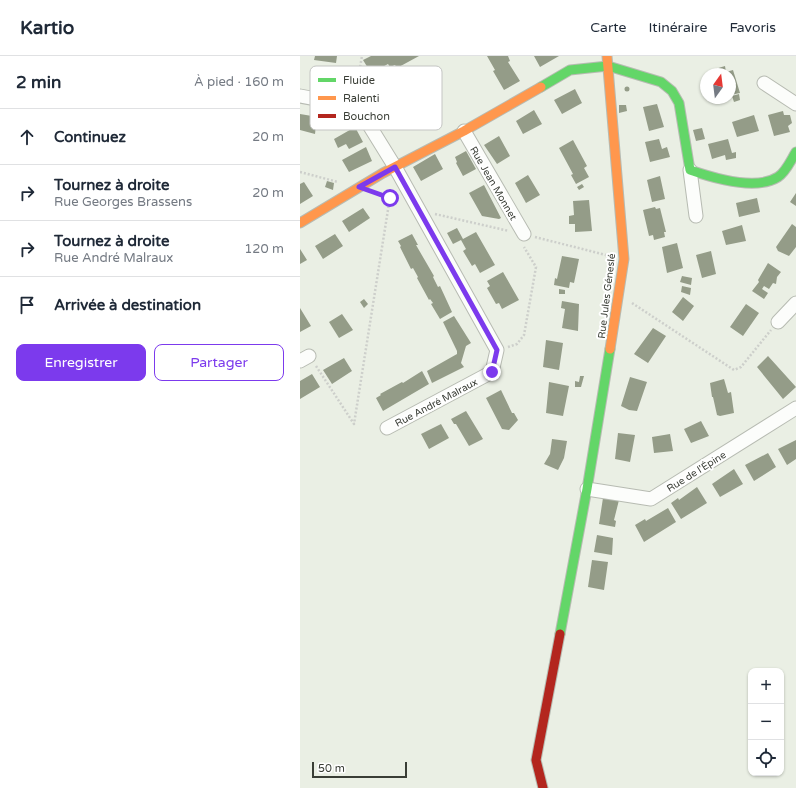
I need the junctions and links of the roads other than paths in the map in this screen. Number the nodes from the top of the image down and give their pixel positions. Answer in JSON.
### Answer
{"nodes":[{"id":1,"x":607,"y":56,"type":"edge"},
{"id":2,"x":608,"y":66,"type":"junction"},
{"id":3,"x":764,"y":83,"type":"dead end"},
{"id":4,"x":300,"y":96,"type":"edge"},
{"id":5,"x":310,"y":98,"type":"edge"},
{"id":6,"x":796,"y":104,"type":"edge"},
{"id":7,"x":372,"y":130,"type":"edge"},
{"id":8,"x":464,"y":132,"type":"junction"},
{"id":9,"x":796,"y":152,"type":"edge"},
{"id":10,"x":395,"y":167,"type":"junction"},
{"id":11,"x":690,"y":170,"type":"junction"},
{"id":12,"x":696,"y":216,"type":"dead end"},
{"id":13,"x":300,"y":223,"type":"edge"},
{"id":14,"x":523,"y":239,"type":"road end"},
{"id":15,"x":796,"y":304,"type":"edge"},
{"id":16,"x":778,"y":322,"type":"road end"},
{"id":17,"x":796,"y":408,"type":"edge"},
{"id":18,"x":387,"y":428,"type":"dead end"},
{"id":19,"x":587,"y":489,"type":"junction"},
{"id":20,"x":543,"y":788,"type":"edge"}],
"edges":[{"from":1,"to":2,"type":"street","name":"Rue Jules Géneslé"},
{"from":2,"to":8,"type":"street"},
{"from":2,"to":11,"type":"street"},
{"from":2,"to":19,"type":"street","name":"Rue Jules Géneslé"},
{"from":3,"to":6,"type":"street"},
{"from":4,"to":5,"type":"street"},
{"from":7,"to":10,"type":"street"},
{"from":8,"to":10,"type":"street"},
{"from":8,"to":14,"type":"street","name":"Rue Jean Monnet"},
{"from":9,"to":11,"type":"street"},
{"from":10,"to":13,"type":"street"},
{"from":10,"to":18,"type":"street","name":"Rue André Malraux"},
{"from":11,"to":12,"type":"street"},
{"from":15,"to":16,"type":"street"},
{"from":17,"to":19,"type":"street","name":"Rue de l'Épine"},
{"from":19,"to":20,"type":"street","name":"Rue Jules Géneslé"}]}
